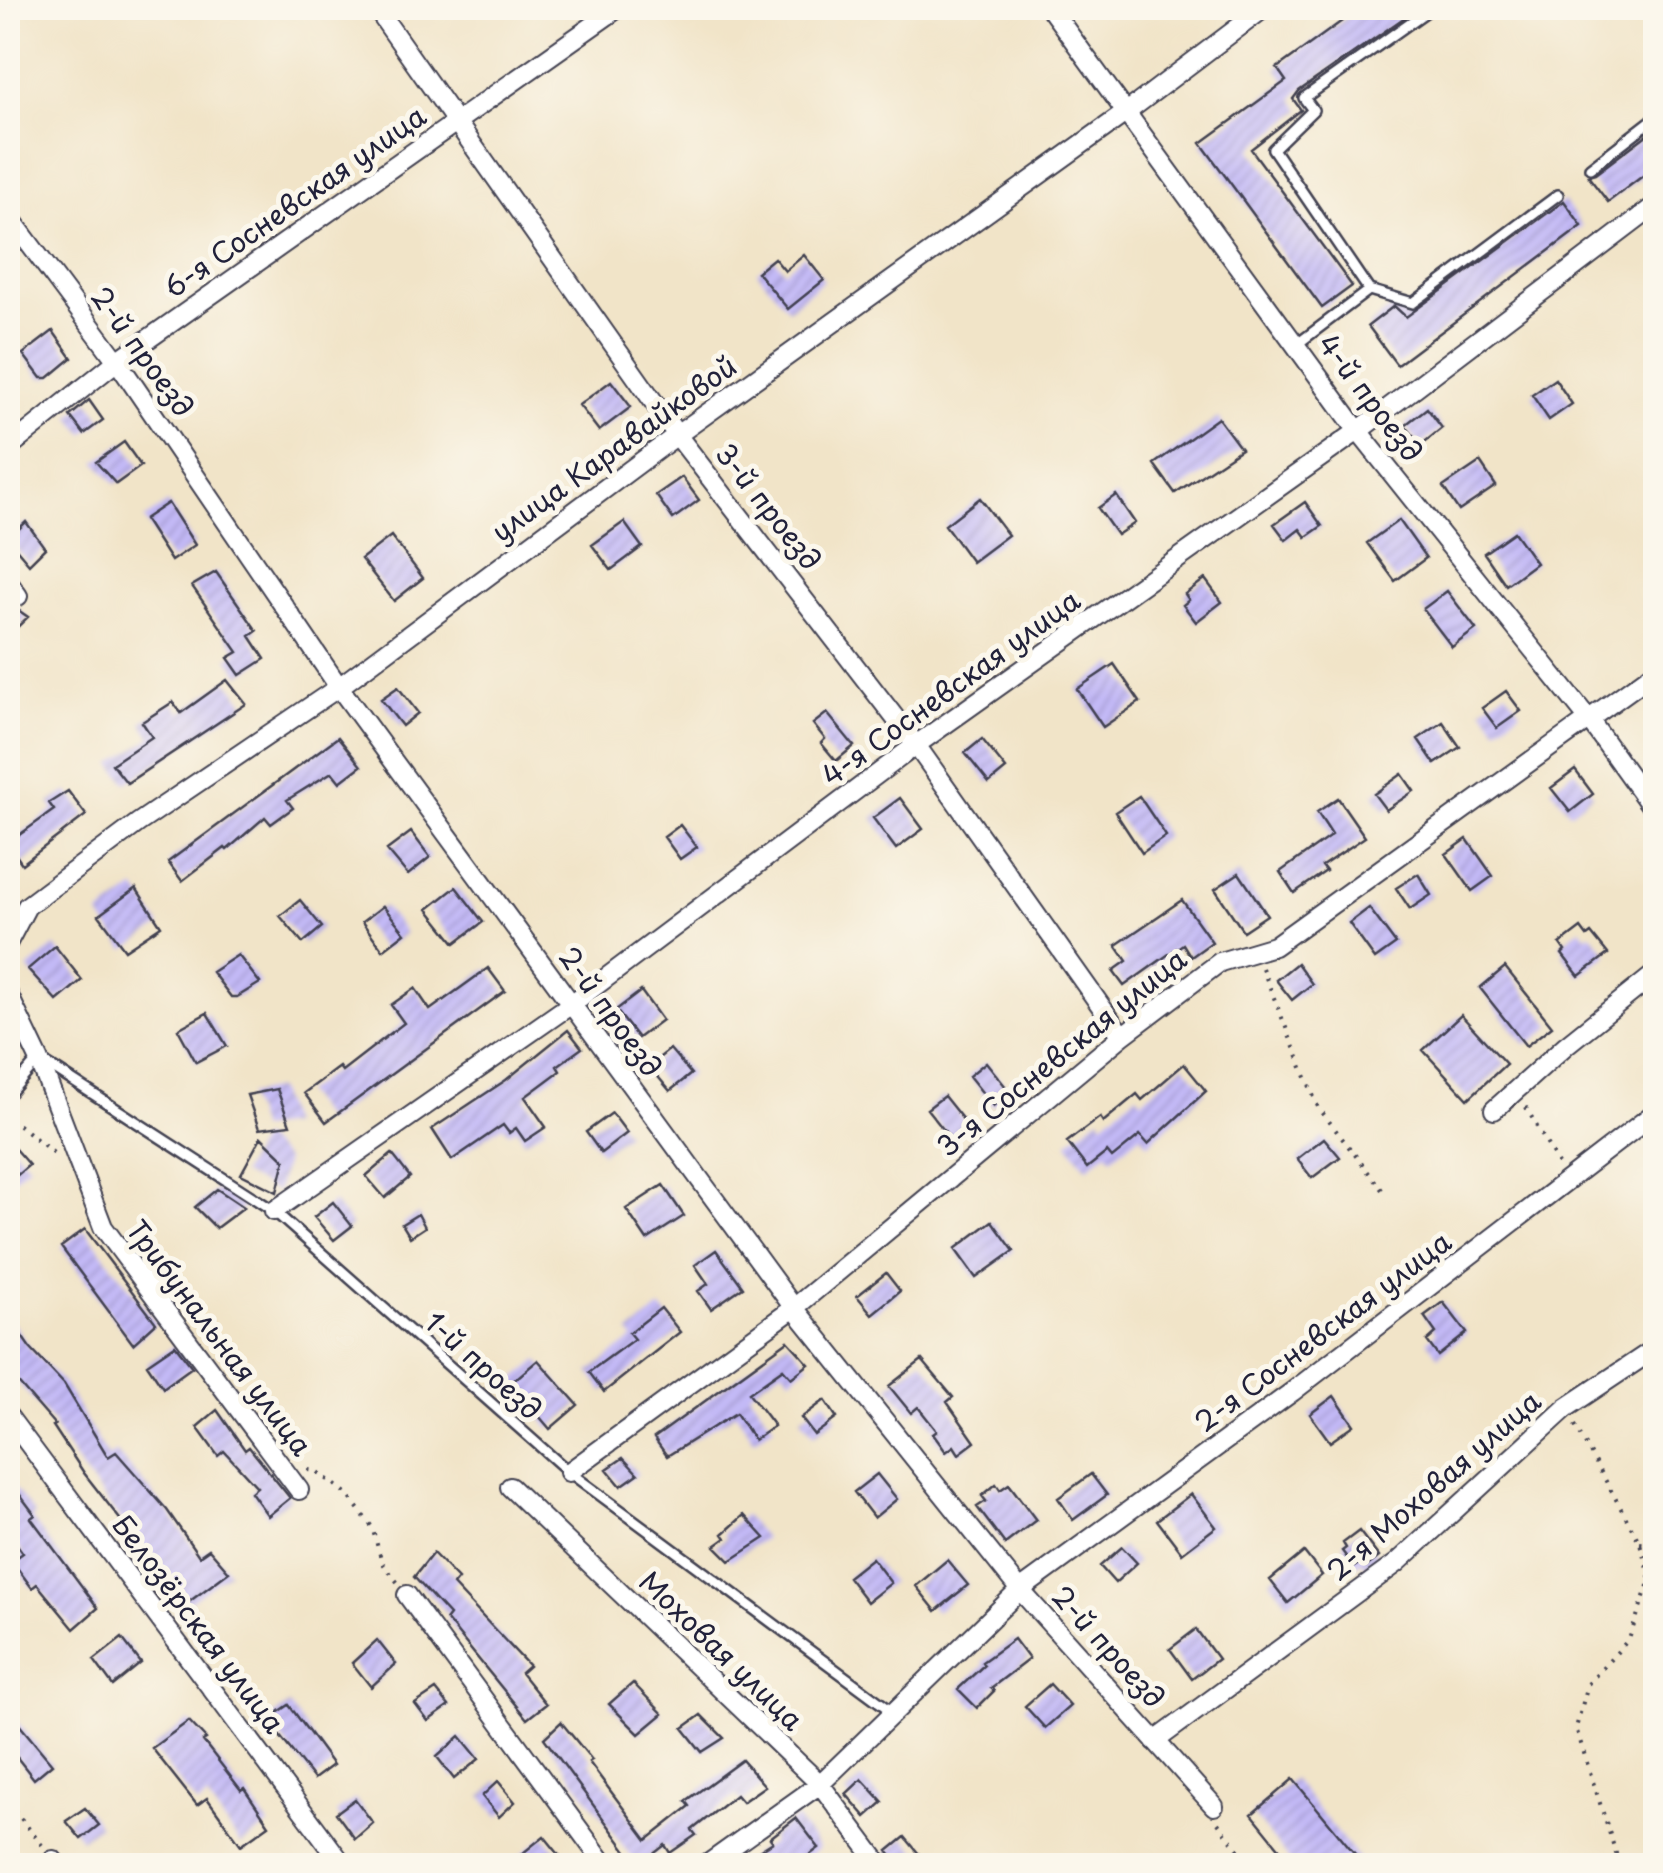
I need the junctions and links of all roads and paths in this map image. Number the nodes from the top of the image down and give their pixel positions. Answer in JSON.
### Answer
{"nodes":[{"id":1,"x":376,"y":8,"type":"edge"},
{"id":2,"x":618,"y":8,"type":"edge"},
{"id":3,"x":1050,"y":8,"type":"edge"},
{"id":4,"x":1264,"y":8,"type":"edge"},
{"id":5,"x":1431,"y":8,"type":"edge"},
{"id":6,"x":1128,"y":112,"type":"junction"},
{"id":7,"x":1656,"y":118,"type":"edge"},
{"id":8,"x":458,"y":120,"type":"junction"},
{"id":9,"x":1590,"y":168,"type":"dead end"},
{"id":10,"x":1558,"y":195,"type":"dead end"},
{"id":11,"x":1656,"y":205,"type":"edge"},
{"id":12,"x":9,"y":221,"type":"edge"},
{"id":13,"x":1369,"y":290,"type":"junction"},
{"id":14,"x":1296,"y":345,"type":"junction"},
{"id":15,"x":117,"y":361,"type":"junction"},
{"id":16,"x":1358,"y":431,"type":"junction"},
{"id":17,"x":677,"y":435,"type":"junction"},
{"id":18,"x":8,"y":448,"type":"edge"},
{"id":19,"x":1656,"y":671,"type":"edge"},
{"id":20,"x":340,"y":686,"type":"junction"},
{"id":21,"x":1590,"y":721,"type":"junction"},
{"id":22,"x":916,"y":745,"type":"junction"},
{"id":23,"x":1656,"y":813,"type":"edge"},
{"id":24,"x":8,"y":942,"type":"edge"},
{"id":25,"x":1255,"y":952,"type":"junction"},
{"id":26,"x":1656,"y":973,"type":"edge"},
{"id":27,"x":8,"y":994,"type":"edge"},
{"id":28,"x":570,"y":1004,"type":"junction"},
{"id":29,"x":1122,"y":1036,"type":"junction"},
{"id":30,"x":39,"y":1060,"type":"junction"},
{"id":31,"x":1516,"y":1090,"type":"junction"},
{"id":32,"x":8,"y":1095,"type":"edge"},
{"id":33,"x":1494,"y":1110,"type":"dead end"},
{"id":34,"x":1656,"y":1112,"type":"edge"},
{"id":35,"x":8,"y":1125,"type":"edge"},
{"id":36,"x":58,"y":1156,"type":"dead end"},
{"id":37,"x":1568,"y":1180,"type":"junction"},
{"id":38,"x":1386,"y":1195,"type":"dead end"},
{"id":39,"x":274,"y":1211,"type":"junction"},
{"id":40,"x":794,"y":1308,"type":"junction"},
{"id":41,"x":1656,"y":1348,"type":"edge"},
{"id":42,"x":1566,"y":1408,"type":"junction"},
{"id":43,"x":8,"y":1416,"type":"edge"},
{"id":44,"x":282,"y":1467,"type":"junction"},
{"id":45,"x":569,"y":1472,"type":"junction"},
{"id":46,"x":510,"y":1487,"type":"dead end"},
{"id":47,"x":299,"y":1490,"type":"dead end"},
{"id":48,"x":1640,"y":1543,"type":"junction"},
{"id":49,"x":1656,"y":1545,"type":"edge"},
{"id":50,"x":1020,"y":1590,"type":"junction"},
{"id":51,"x":407,"y":1594,"type":"joint"},
{"id":52,"x":894,"y":1712,"type":"junction"},
{"id":53,"x":1155,"y":1742,"type":"junction"},
{"id":54,"x":820,"y":1784,"type":"junction"},
{"id":55,"x":8,"y":1802,"type":"edge"},
{"id":56,"x":1214,"y":1806,"type":"joint"},
{"id":57,"x":55,"y":1863,"type":"edge"},
{"id":58,"x":344,"y":1866,"type":"edge"},
{"id":59,"x":606,"y":1866,"type":"edge"},
{"id":60,"x":705,"y":1866,"type":"edge"},
{"id":61,"x":880,"y":1866,"type":"edge"},
{"id":62,"x":1251,"y":1866,"type":"edge"},
{"id":63,"x":1620,"y":1866,"type":"edge"}],
"edges":[{"from":1,"to":8,"type":"street","name":"3-й проезд"},
{"from":2,"to":8,"type":"street","name":"6-я Сосневская улица"},
{"from":3,"to":6,"type":"street","name":"4-й проезд"},
{"from":4,"to":6,"type":"street","name":"улица Каравайковой"},
{"from":5,"to":13,"type":"lane"},
{"from":6,"to":14,"type":"street","name":"4-й проезд"},
{"from":6,"to":17,"type":"street","name":"улица Каравайковой"},
{"from":7,"to":9,"type":"lane"},
{"from":8,"to":15,"type":"street","name":"6-я Сосневская улица"},
{"from":8,"to":17,"type":"street","name":"3-й проезд"},
{"from":10,"to":13,"type":"lane"},
{"from":11,"to":16,"type":"street","name":"4-я Сосневская улица"},
{"from":12,"to":15,"type":"street","name":"2-й проезд"},
{"from":13,"to":14,"type":"lane"},
{"from":14,"to":16,"type":"street","name":"4-й проезд"},
{"from":15,"to":18,"type":"street","name":"6-я Сосневская улица"},
{"from":15,"to":20,"type":"street","name":"2-й проезд"},
{"from":16,"to":21,"type":"street","name":"4-й проезд"},
{"from":16,"to":22,"type":"street","name":"4-я Сосневская улица"},
{"from":17,"to":20,"type":"street","name":"улица Каравайковой"},
{"from":17,"to":22,"type":"street","name":"3-й проезд"},
{"from":19,"to":21,"type":"street","name":"3-я Сосневская улица"},
{"from":20,"to":24,"type":"street","name":"улица Каравайковой"},
{"from":20,"to":28,"type":"street","name":"2-й проезд"},
{"from":21,"to":23,"type":"street","name":"4-й проезд"},
{"from":21,"to":25,"type":"street","name":"3-я Сосневская улица"},
{"from":22,"to":28,"type":"street","name":"4-я Сосневская улица"},
{"from":22,"to":29,"type":"street","name":"3-й проезд"},
{"from":25,"to":29,"type":"street","name":"3-я Сосневская улица"},
{"from":25,"to":38,"type":"path"},
{"from":26,"to":31,"type":"street"},
{"from":27,"to":30,"type":"street","name":"Трибунальная улица"},
{"from":28,"to":39,"type":"street","name":"4-я Сосневская улица"},
{"from":28,"to":40,"type":"street","name":"2-й проезд"},
{"from":29,"to":40,"type":"street","name":"3-я Сосневская улица"},
{"from":30,"to":32,"type":"lane"},
{"from":30,"to":39,"type":"lane","name":"1-й проезд"},
{"from":30,"to":44,"type":"street","name":"Трибунальная улица"},
{"from":31,"to":33,"type":"street"},
{"from":31,"to":37,"type":"path"},
{"from":34,"to":37,"type":"street","name":"2-я Сосневская улица"},
{"from":35,"to":36,"type":"path"},
{"from":37,"to":50,"type":"street","name":"2-я Сосневская улица"},
{"from":39,"to":45,"type":"lane","name":"1-й проезд"},
{"from":40,"to":45,"type":"street","name":"3-я Сосневская улица"},
{"from":40,"to":50,"type":"street","name":"2-й проезд"},
{"from":41,"to":42,"type":"street","name":"2-я Моховая улица"},
{"from":42,"to":48,"type":"path"},
{"from":42,"to":53,"type":"street","name":"2-я Моховая улица"},
{"from":43,"to":58,"type":"street","name":"Белозёрская улица"},
{"from":44,"to":47,"type":"street","name":"Трибунальная улица"},
{"from":44,"to":51,"type":"path"},
{"from":45,"to":52,"type":"lane","name":"1-й проезд"},
{"from":46,"to":54,"type":"street","name":"Моховая улица"},
{"from":48,"to":49,"type":"path"},
{"from":48,"to":63,"type":"path"},
{"from":50,"to":52,"type":"street","name":"2-я Сосневская улица"},
{"from":50,"to":53,"type":"street","name":"2-й проезд"},
{"from":51,"to":59,"type":"street"},
{"from":52,"to":54,"type":"street","name":"2-я Сосневская улица"},
{"from":53,"to":56,"type":"street","name":"2-й проезд"},
{"from":54,"to":60,"type":"street","name":"2-я Сосневская улица"},
{"from":54,"to":61,"type":"street","name":"Моховая улица"},
{"from":55,"to":57,"type":"path"},
{"from":56,"to":62,"type":"path"}]}
